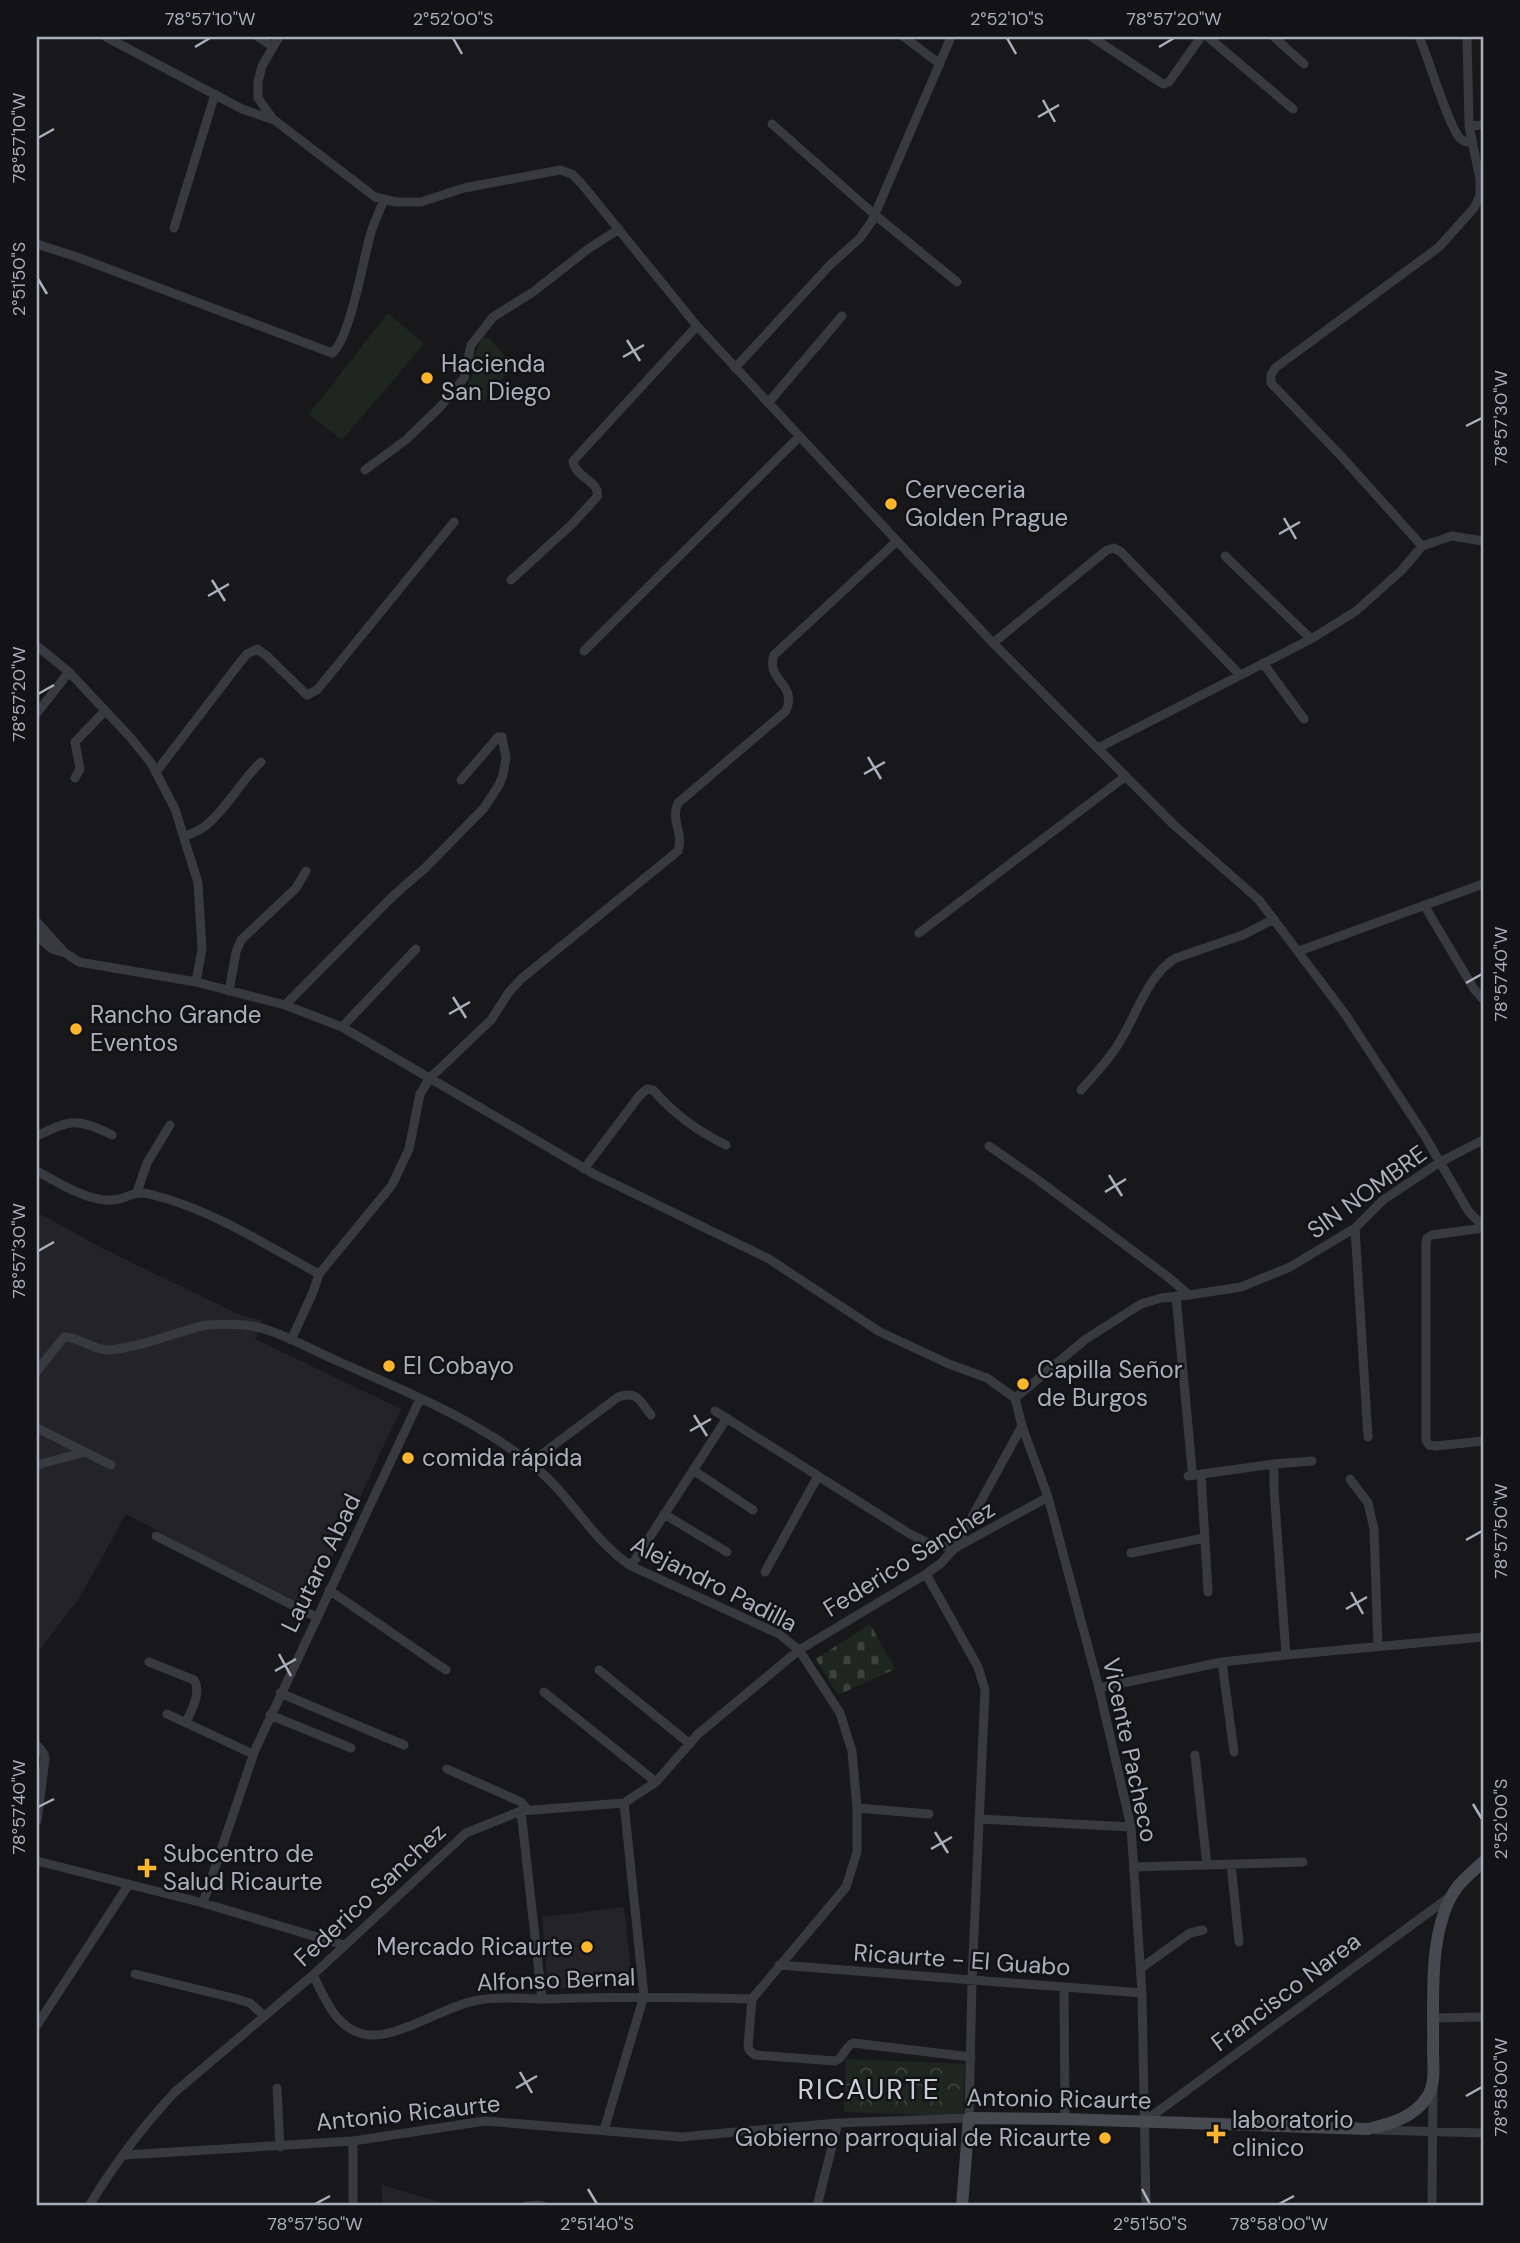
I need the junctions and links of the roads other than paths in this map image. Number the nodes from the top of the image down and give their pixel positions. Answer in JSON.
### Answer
{"nodes":[{"id":1,"x":106,"y":37,"type":"edge"},
{"id":2,"x":258,"y":37,"type":"edge"},
{"id":3,"x":279,"y":37,"type":"edge"},
{"id":4,"x":904,"y":37,"type":"edge"},
{"id":5,"x":951,"y":37,"type":"edge"},
{"id":6,"x":1092,"y":37,"type":"edge"},
{"id":7,"x":1201,"y":37,"type":"edge"},
{"id":8,"x":1208,"y":37,"type":"edge"},
{"id":9,"x":1275,"y":37,"type":"edge"},
{"id":10,"x":1419,"y":37,"type":"edge"},
{"id":11,"x":1467,"y":37,"type":"edge"},
{"id":12,"x":272,"y":46,"type":"junction"},
{"id":13,"x":940,"y":64,"type":"junction"},
{"id":14,"x":1304,"y":64,"type":"dead end"},
{"id":15,"x":215,"y":94,"type":"junction"},
{"id":16,"x":1293,"y":109,"type":"dead end"},
{"id":17,"x":273,"y":120,"type":"junction"},
{"id":18,"x":772,"y":124,"type":"dead end"},
{"id":19,"x":1483,"y":125,"type":"edge"},
{"id":20,"x":1469,"y":126,"type":"junction"},
{"id":21,"x":1473,"y":142,"type":"junction"},
{"id":22,"x":384,"y":199,"type":"junction"},
{"id":23,"x":875,"y":215,"type":"junction"},
{"id":24,"x":174,"y":228,"type":"dead end"},
{"id":25,"x":619,"y":229,"type":"junction"},
{"id":26,"x":37,"y":244,"type":"edge"},
{"id":27,"x":957,"y":282,"type":"dead end"},
{"id":28,"x":842,"y":316,"type":"dead end"},
{"id":29,"x":697,"y":326,"type":"junction"},
{"id":30,"x":735,"y":368,"type":"junction"},
{"id":31,"x":768,"y":403,"type":"junction"},
{"id":32,"x":799,"y":437,"type":"junction"},
{"id":33,"x":365,"y":470,"type":"dead end"},
{"id":34,"x":454,"y":522,"type":"dead end"},
{"id":35,"x":897,"y":541,"type":"junction"},
{"id":36,"x":1483,"y":541,"type":"edge"},
{"id":37,"x":1422,"y":546,"type":"junction"},
{"id":38,"x":1225,"y":556,"type":"dead end"},
{"id":39,"x":511,"y":580,"type":"dead end"},
{"id":40,"x":1311,"y":639,"type":"junction"},
{"id":41,"x":993,"y":643,"type":"junction"},
{"id":42,"x":37,"y":646,"type":"edge"},
{"id":43,"x":584,"y":651,"type":"dead end"},
{"id":44,"x":1263,"y":663,"type":"junction"},
{"id":45,"x":69,"y":672,"type":"junction"},
{"id":46,"x":1240,"y":675,"type":"junction"},
{"id":47,"x":105,"y":711,"type":"junction"},
{"id":48,"x":37,"y":713,"type":"edge"},
{"id":49,"x":1304,"y":719,"type":"dead end"},
{"id":50,"x":1097,"y":748,"type":"junction"},
{"id":51,"x":261,"y":762,"type":"dead end"},
{"id":52,"x":156,"y":772,"type":"junction"},
{"id":53,"x":1125,"y":776,"type":"junction"},
{"id":54,"x":75,"y":778,"type":"dead end"},
{"id":55,"x":461,"y":780,"type":"dead end"},
{"id":56,"x":184,"y":837,"type":"junction"},
{"id":57,"x":306,"y":870,"type":"dead end"},
{"id":58,"x":1483,"y":884,"type":"edge"},
{"id":59,"x":1424,"y":905,"type":"junction"},
{"id":60,"x":1274,"y":919,"type":"junction"},
{"id":61,"x":37,"y":922,"type":"edge"},
{"id":62,"x":919,"y":933,"type":"dead end"},
{"id":63,"x":37,"y":936,"type":"edge"},
{"id":64,"x":416,"y":949,"type":"dead end"},
{"id":65,"x":1299,"y":951,"type":"junction"},
{"id":66,"x":64,"y":952,"type":"junction"},
{"id":67,"x":196,"y":982,"type":"junction"},
{"id":68,"x":229,"y":991,"type":"junction"},
{"id":69,"x":1483,"y":999,"type":"edge"},
{"id":70,"x":285,"y":1005,"type":"junction"},
{"id":71,"x":342,"y":1027,"type":"junction"},
{"id":72,"x":430,"y":1079,"type":"junction"},
{"id":73,"x":1082,"y":1090,"type":"dead end"},
{"id":74,"x":170,"y":1125,"type":"dead end"},
{"id":75,"x":112,"y":1135,"type":"dead end"},
{"id":76,"x":37,"y":1136,"type":"edge"},
{"id":77,"x":1483,"y":1140,"type":"edge"},
{"id":78,"x":726,"y":1145,"type":"dead end"},
{"id":79,"x":989,"y":1146,"type":"dead end"},
{"id":80,"x":1440,"y":1162,"type":"junction"},
{"id":81,"x":584,"y":1169,"type":"junction"},
{"id":82,"x":37,"y":1171,"type":"edge"},
{"id":83,"x":137,"y":1192,"type":"junction"},
{"id":84,"x":1483,"y":1227,"type":"edge"},
{"id":85,"x":1355,"y":1228,"type":"junction"},
{"id":86,"x":319,"y":1274,"type":"junction"},
{"id":87,"x":1176,"y":1296,"type":"junction"},
{"id":88,"x":1189,"y":1296,"type":"junction"},
{"id":89,"x":291,"y":1340,"type":"junction"},
{"id":90,"x":37,"y":1371,"type":"edge"},
{"id":91,"x":1014,"y":1398,"type":"junction"},
{"id":92,"x":420,"y":1399,"type":"junction"},
{"id":93,"x":715,"y":1411,"type":"dead end"},
{"id":94,"x":651,"y":1415,"type":"dead end"},
{"id":95,"x":727,"y":1418,"type":"junction"},
{"id":96,"x":1022,"y":1426,"type":"junction"},
{"id":97,"x":37,"y":1428,"type":"edge"},
{"id":98,"x":1368,"y":1437,"type":"dead end"},
{"id":99,"x":1483,"y":1441,"type":"edge"},
{"id":100,"x":85,"y":1452,"type":"junction"},
{"id":101,"x":1312,"y":1461,"type":"dead end"},
{"id":102,"x":530,"y":1463,"type":"junction"},
{"id":103,"x":1274,"y":1464,"type":"junction"},
{"id":104,"x":37,"y":1465,"type":"edge"},
{"id":105,"x":111,"y":1465,"type":"dead end"},
{"id":106,"x":693,"y":1470,"type":"junction"},
{"id":107,"x":1194,"y":1473,"type":"junction"},
{"id":108,"x":818,"y":1476,"type":"junction"},
{"id":109,"x":1350,"y":1479,"type":"dead end"},
{"id":110,"x":1048,"y":1497,"type":"junction"},
{"id":111,"x":753,"y":1510,"type":"dead end"},
{"id":112,"x":664,"y":1514,"type":"junction"},
{"id":113,"x":156,"y":1536,"type":"dead end"},
{"id":114,"x":1204,"y":1538,"type":"junction"},
{"id":115,"x":955,"y":1548,"type":"junction"},
{"id":116,"x":727,"y":1552,"type":"dead end"},
{"id":117,"x":1130,"y":1553,"type":"dead end"},
{"id":118,"x":631,"y":1566,"type":"junction"},
{"id":119,"x":765,"y":1572,"type":"dead end"},
{"id":120,"x":926,"y":1574,"type":"junction"},
{"id":121,"x":329,"y":1590,"type":"junction"},
{"id":122,"x":1208,"y":1592,"type":"dead end"},
{"id":123,"x":316,"y":1617,"type":"junction"},
{"id":124,"x":1483,"y":1637,"type":"edge"},
{"id":125,"x":1378,"y":1647,"type":"junction"},
{"id":126,"x":799,"y":1650,"type":"junction"},
{"id":127,"x":1286,"y":1655,"type":"junction"},
{"id":128,"x":149,"y":1662,"type":"dead end"},
{"id":129,"x":1222,"y":1662,"type":"junction"},
{"id":130,"x":446,"y":1670,"type":"dead end"},
{"id":131,"x":599,"y":1670,"type":"dead end"},
{"id":132,"x":1098,"y":1688,"type":"junction"},
{"id":133,"x":544,"y":1692,"type":"dead end"},
{"id":134,"x":280,"y":1693,"type":"junction"},
{"id":135,"x":167,"y":1714,"type":"dead end"},
{"id":136,"x":270,"y":1716,"type":"junction"},
{"id":137,"x":186,"y":1723,"type":"junction"},
{"id":138,"x":690,"y":1744,"type":"junction"},
{"id":139,"x":37,"y":1745,"type":"edge"},
{"id":140,"x":404,"y":1745,"type":"dead end"},
{"id":141,"x":351,"y":1748,"type":"dead end"},
{"id":142,"x":1234,"y":1752,"type":"dead end"},
{"id":143,"x":253,"y":1754,"type":"junction"},
{"id":144,"x":1195,"y":1755,"type":"dead end"},
{"id":145,"x":447,"y":1769,"type":"dead end"},
{"id":146,"x":656,"y":1782,"type":"junction"},
{"id":147,"x":624,"y":1803,"type":"junction"},
{"id":148,"x":857,"y":1808,"type":"junction"},
{"id":149,"x":525,"y":1811,"type":"junction"},
{"id":150,"x":929,"y":1814,"type":"dead end"},
{"id":151,"x":979,"y":1819,"type":"junction"},
{"id":152,"x":37,"y":1821,"type":"edge"},
{"id":153,"x":1131,"y":1827,"type":"junction"},
{"id":154,"x":37,"y":1861,"type":"edge"},
{"id":155,"x":1303,"y":1862,"type":"dead end"},
{"id":156,"x":1483,"y":1862,"type":"edge"},
{"id":157,"x":1231,"y":1864,"type":"junction"},
{"id":158,"x":1207,"y":1865,"type":"junction"},
{"id":159,"x":1135,"y":1867,"type":"junction"},
{"id":160,"x":129,"y":1884,"type":"junction"},
{"id":161,"x":1451,"y":1895,"type":"junction"},
{"id":162,"x":203,"y":1903,"type":"junction"},
{"id":163,"x":1203,"y":1930,"type":"dead end"},
{"id":164,"x":1239,"y":1942,"type":"dead end"},
{"id":165,"x":344,"y":1945,"type":"junction"},
{"id":166,"x":779,"y":1965,"type":"junction"},
{"id":167,"x":1141,"y":1968,"type":"junction"},
{"id":168,"x":135,"y":1974,"type":"dead end"},
{"id":169,"x":313,"y":1975,"type":"junction"},
{"id":170,"x":972,"y":1980,"type":"junction"},
{"id":171,"x":1064,"y":1987,"type":"junction"},
{"id":172,"x":1142,"y":1993,"type":"junction"},
{"id":173,"x":644,"y":1996,"type":"junction"},
{"id":174,"x":542,"y":1999,"type":"junction"},
{"id":175,"x":752,"y":1999,"type":"junction"},
{"id":176,"x":264,"y":2016,"type":"junction"},
{"id":177,"x":1434,"y":2018,"type":"junction"},
{"id":178,"x":1483,"y":2018,"type":"edge"},
{"id":179,"x":37,"y":2025,"type":"edge"},
{"id":180,"x":971,"y":2057,"type":"junction"},
{"id":181,"x":1433,"y":2086,"type":"junction"},
{"id":182,"x":277,"y":2088,"type":"dead end"},
{"id":183,"x":969,"y":2118,"type":"junction"},
{"id":184,"x":1065,"y":2119,"type":"junction"},
{"id":185,"x":1145,"y":2121,"type":"junction"},
{"id":186,"x":838,"y":2123,"type":"junction"},
{"id":187,"x":604,"y":2130,"type":"junction"},
{"id":188,"x":1367,"y":2130,"type":"junction"},
{"id":189,"x":1433,"y":2132,"type":"junction"},
{"id":190,"x":1483,"y":2133,"type":"edge"},
{"id":191,"x":353,"y":2141,"type":"junction"},
{"id":192,"x":280,"y":2147,"type":"junction"},
{"id":193,"x":124,"y":2155,"type":"junction"},
{"id":194,"x":89,"y":2206,"type":"edge"},
{"id":195,"x":353,"y":2206,"type":"edge"},
{"id":196,"x":526,"y":2206,"type":"edge"},
{"id":197,"x":543,"y":2206,"type":"edge"},
{"id":198,"x":817,"y":2206,"type":"edge"},
{"id":199,"x":962,"y":2206,"type":"edge"},
{"id":200,"x":1146,"y":2206,"type":"edge"},
{"id":201,"x":1432,"y":2206,"type":"edge"}],
"edges":[{"from":1,"to":15,"type":"street"},
{"from":2,"to":12,"type":"street"},
{"from":3,"to":12,"type":"street"},
{"from":4,"to":13,"type":"street"},
{"from":5,"to":13,"type":"street"},
{"from":6,"to":7,"type":"street"},
{"from":8,"to":16,"type":"street"},
{"from":9,"to":14,"type":"street"},
{"from":10,"to":21,"type":"street"},
{"from":11,"to":20,"type":"street"},
{"from":12,"to":17,"type":"street"},
{"from":13,"to":23,"type":"street"},
{"from":15,"to":17,"type":"street"},
{"from":15,"to":24,"type":"street"},
{"from":17,"to":22,"type":"street"},
{"from":18,"to":23,"type":"street"},
{"from":19,"to":20,"type":"street"},
{"from":20,"to":21,"type":"street"},
{"from":21,"to":37,"type":"street"},
{"from":22,"to":25,"type":"street"},
{"from":22,"to":26,"type":"street"},
{"from":23,"to":27,"type":"street"},
{"from":23,"to":30,"type":"street"},
{"from":25,"to":29,"type":"street"},
{"from":25,"to":33,"type":"street"},
{"from":28,"to":31,"type":"street"},
{"from":29,"to":30,"type":"street"},
{"from":29,"to":39,"type":"street"},
{"from":30,"to":31,"type":"street"},
{"from":31,"to":32,"type":"street"},
{"from":32,"to":35,"type":"street"},
{"from":32,"to":43,"type":"street"},
{"from":34,"to":52,"type":"street"},
{"from":35,"to":41,"type":"street"},
{"from":35,"to":72,"type":"street"},
{"from":36,"to":37,"type":"street"},
{"from":37,"to":40,"type":"street"},
{"from":38,"to":40,"type":"street"},
{"from":40,"to":44,"type":"street"},
{"from":41,"to":46,"type":"street"},
{"from":41,"to":50,"type":"street"},
{"from":42,"to":45,"type":"street"},
{"from":44,"to":46,"type":"street"},
{"from":44,"to":49,"type":"street"},
{"from":45,"to":47,"type":"street"},
{"from":45,"to":48,"type":"street"},
{"from":46,"to":50,"type":"street"},
{"from":47,"to":52,"type":"street"},
{"from":47,"to":54,"type":"street"},
{"from":50,"to":53,"type":"street"},
{"from":51,"to":56,"type":"street"},
{"from":52,"to":56,"type":"street"},
{"from":53,"to":60,"type":"street"},
{"from":53,"to":62,"type":"street"},
{"from":55,"to":70,"type":"street"},
{"from":56,"to":67,"type":"street"},
{"from":57,"to":68,"type":"street"},
{"from":58,"to":59,"type":"street"},
{"from":59,"to":65,"type":"street"},
{"from":59,"to":69,"type":"street"},
{"from":60,"to":65,"type":"street"},
{"from":60,"to":73,"type":"street"},
{"from":61,"to":66,"type":"street"},
{"from":63,"to":66,"type":"street"},
{"from":64,"to":71,"type":"street"},
{"from":65,"to":80,"type":"street"},
{"from":66,"to":67,"type":"street"},
{"from":67,"to":68,"type":"street"},
{"from":68,"to":70,"type":"street"},
{"from":70,"to":71,"type":"street"},
{"from":71,"to":72,"type":"street"},
{"from":72,"to":81,"type":"street"},
{"from":72,"to":86,"type":"street"},
{"from":74,"to":83,"type":"street"},
{"from":75,"to":76,"type":"street"},
{"from":77,"to":80,"type":"street","name":"SIN NOMBRE"},
{"from":78,"to":81,"type":"street"},
{"from":79,"to":88,"type":"street"},
{"from":80,"to":84,"type":"street"},
{"from":80,"to":85,"type":"street","name":"SIN NOMBRE"},
{"from":81,"to":91,"type":"street"},
{"from":82,"to":83,"type":"street"},
{"from":83,"to":86,"type":"street"},
{"from":84,"to":99,"type":"street"},
{"from":85,"to":88,"type":"street","name":"SIN NOMBRE"},
{"from":85,"to":98,"type":"street"},
{"from":86,"to":89,"type":"street"},
{"from":87,"to":88,"type":"street","name":"SIN NOMBRE"},
{"from":87,"to":91,"type":"street","name":"SIN NOMBRE"},
{"from":87,"to":107,"type":"street"},
{"from":89,"to":90,"type":"street","name":"Alejandro Padilla"},
{"from":89,"to":92,"type":"street","name":"Alejandro Padilla"},
{"from":91,"to":96,"type":"street","name":"Vicente Pacheco"},
{"from":92,"to":102,"type":"street","name":"Alejandro Padilla"},
{"from":92,"to":121,"type":"street","name":"Lautaro Abad"},
{"from":93,"to":95,"type":"street"},
{"from":94,"to":102,"type":"street"},
{"from":95,"to":106,"type":"street"},
{"from":95,"to":108,"type":"street"},
{"from":96,"to":110,"type":"street","name":"Vicente Pacheco"},
{"from":96,"to":115,"type":"street"},
{"from":97,"to":100,"type":"street"},
{"from":100,"to":104,"type":"street"},
{"from":100,"to":105,"type":"street"},
{"from":101,"to":103,"type":"street"},
{"from":102,"to":118,"type":"street","name":"Alejandro Padilla"},
{"from":103,"to":107,"type":"street"},
{"from":103,"to":127,"type":"street"},
{"from":106,"to":111,"type":"street"},
{"from":106,"to":112,"type":"street"},
{"from":107,"to":114,"type":"street"},
{"from":108,"to":115,"type":"street"},
{"from":108,"to":119,"type":"street"},
{"from":109,"to":125,"type":"street"},
{"from":110,"to":115,"type":"street","name":"Federico Sanchez"},
{"from":110,"to":132,"type":"street","name":"Vicente Pacheco"},
{"from":112,"to":116,"type":"street"},
{"from":112,"to":118,"type":"street"},
{"from":113,"to":123,"type":"street"},
{"from":114,"to":117,"type":"street"},
{"from":114,"to":122,"type":"street"},
{"from":115,"to":120,"type":"street","name":"Federico Sanchez"},
{"from":118,"to":126,"type":"street","name":"Alejandro Padilla"},
{"from":120,"to":126,"type":"street","name":"Federico Sanchez"},
{"from":120,"to":151,"type":"street"},
{"from":121,"to":123,"type":"street","name":"Lautaro Abad"},
{"from":121,"to":130,"type":"street"},
{"from":123,"to":134,"type":"street","name":"Lautaro Abad"},
{"from":124,"to":125,"type":"street"},
{"from":125,"to":127,"type":"street"},
{"from":126,"to":138,"type":"street","name":"Federico Sanchez"},
{"from":126,"to":148,"type":"street","name":"Alejandro Padilla"},
{"from":127,"to":129,"type":"street"},
{"from":128,"to":137,"type":"street"},
{"from":129,"to":132,"type":"street"},
{"from":129,"to":142,"type":"street"},
{"from":131,"to":138,"type":"street"},
{"from":132,"to":153,"type":"street","name":"Vicente Pacheco"},
{"from":133,"to":146,"type":"street"},
{"from":134,"to":136,"type":"street","name":"Lautaro Abad"},
{"from":134,"to":140,"type":"street"},
{"from":135,"to":137,"type":"street"},
{"from":136,"to":141,"type":"street"},
{"from":136,"to":143,"type":"street","name":"Lautaro Abad"},
{"from":137,"to":143,"type":"street"},
{"from":138,"to":146,"type":"street","name":"Federico Sanchez"},
{"from":139,"to":152,"type":"street"},
{"from":143,"to":162,"type":"street","name":"Lautaro Abad"},
{"from":144,"to":158,"type":"street"},
{"from":145,"to":149,"type":"street"},
{"from":146,"to":147,"type":"street","name":"Federico Sanchez"},
{"from":147,"to":149,"type":"street","name":"Federico Sanchez"},
{"from":147,"to":173,"type":"street"},
{"from":148,"to":150,"type":"street"},
{"from":148,"to":166,"type":"street","name":"Alejandro Padilla"},
{"from":149,"to":165,"type":"street","name":"Federico Sanchez"},
{"from":149,"to":174,"type":"street"},
{"from":151,"to":153,"type":"street"},
{"from":151,"to":170,"type":"street"},
{"from":153,"to":159,"type":"street","name":"Vicente Pacheco"},
{"from":154,"to":160,"type":"street"},
{"from":155,"to":157,"type":"street"},
{"from":156,"to":161,"type":"main road"},
{"from":157,"to":158,"type":"street"},
{"from":157,"to":164,"type":"street"},
{"from":158,"to":159,"type":"street"},
{"from":159,"to":167,"type":"street","name":"Vicente Pacheco"},
{"from":160,"to":162,"type":"street"},
{"from":160,"to":179,"type":"street"},
{"from":161,"to":177,"type":"main road"},
{"from":161,"to":185,"type":"street","name":"Francisco Narea"},
{"from":162,"to":165,"type":"street"},
{"from":163,"to":167,"type":"street"},
{"from":165,"to":169,"type":"street","name":"Federico Sanchez"},
{"from":166,"to":170,"type":"street","name":"Ricaurte - El Guabo"},
{"from":166,"to":175,"type":"street"},
{"from":167,"to":172,"type":"street","name":"Vicente Pacheco"},
{"from":168,"to":176,"type":"street"},
{"from":169,"to":174,"type":"street","name":"Alfonso Bernal"},
{"from":169,"to":176,"type":"street","name":"Federico Sanchez"},
{"from":170,"to":171,"type":"street","name":"Ricaurte - El Guabo"},
{"from":170,"to":180,"type":"street"},
{"from":171,"to":172,"type":"street","name":"Ricaurte - El Guabo"},
{"from":171,"to":184,"type":"street"},
{"from":172,"to":185,"type":"street","name":"Vicente Pacheco"},
{"from":173,"to":174,"type":"street","name":"Alfonso Bernal"},
{"from":173,"to":175,"type":"street","name":"Alfonso Bernal"},
{"from":173,"to":187,"type":"street"},
{"from":175,"to":180,"type":"street"},
{"from":176,"to":193,"type":"street","name":"Federico Sanchez"},
{"from":177,"to":178,"type":"street"},
{"from":177,"to":181,"type":"main road"},
{"from":180,"to":183,"type":"street"},
{"from":181,"to":188,"type":"main road","name":"Antonio Ricaurte"},
{"from":181,"to":189,"type":"street"},
{"from":182,"to":192,"type":"street"},
{"from":183,"to":184,"type":"main road","name":"Antonio Ricaurte"},
{"from":183,"to":186,"type":"street","name":"Antonio Ricaurte"},
{"from":183,"to":199,"type":"main road"},
{"from":184,"to":185,"type":"main road","name":"Antonio Ricaurte"},
{"from":185,"to":188,"type":"main road","name":"Antonio Ricaurte"},
{"from":185,"to":200,"type":"street","name":"Vicente Pacheco"},
{"from":186,"to":187,"type":"street","name":"Antonio Ricaurte"},
{"from":186,"to":198,"type":"street"},
{"from":187,"to":191,"type":"street","name":"Antonio Ricaurte"},
{"from":188,"to":189,"type":"street","name":"Antonio Ricaurte"},
{"from":189,"to":190,"type":"street","name":"Antonio Ricaurte"},
{"from":189,"to":201,"type":"street"},
{"from":191,"to":192,"type":"street","name":"Antonio Ricaurte"},
{"from":191,"to":195,"type":"street"},
{"from":192,"to":193,"type":"street","name":"Antonio Ricaurte"},
{"from":193,"to":194,"type":"street","name":"Federico Sanchez"},
{"from":196,"to":197,"type":"street"}]}
